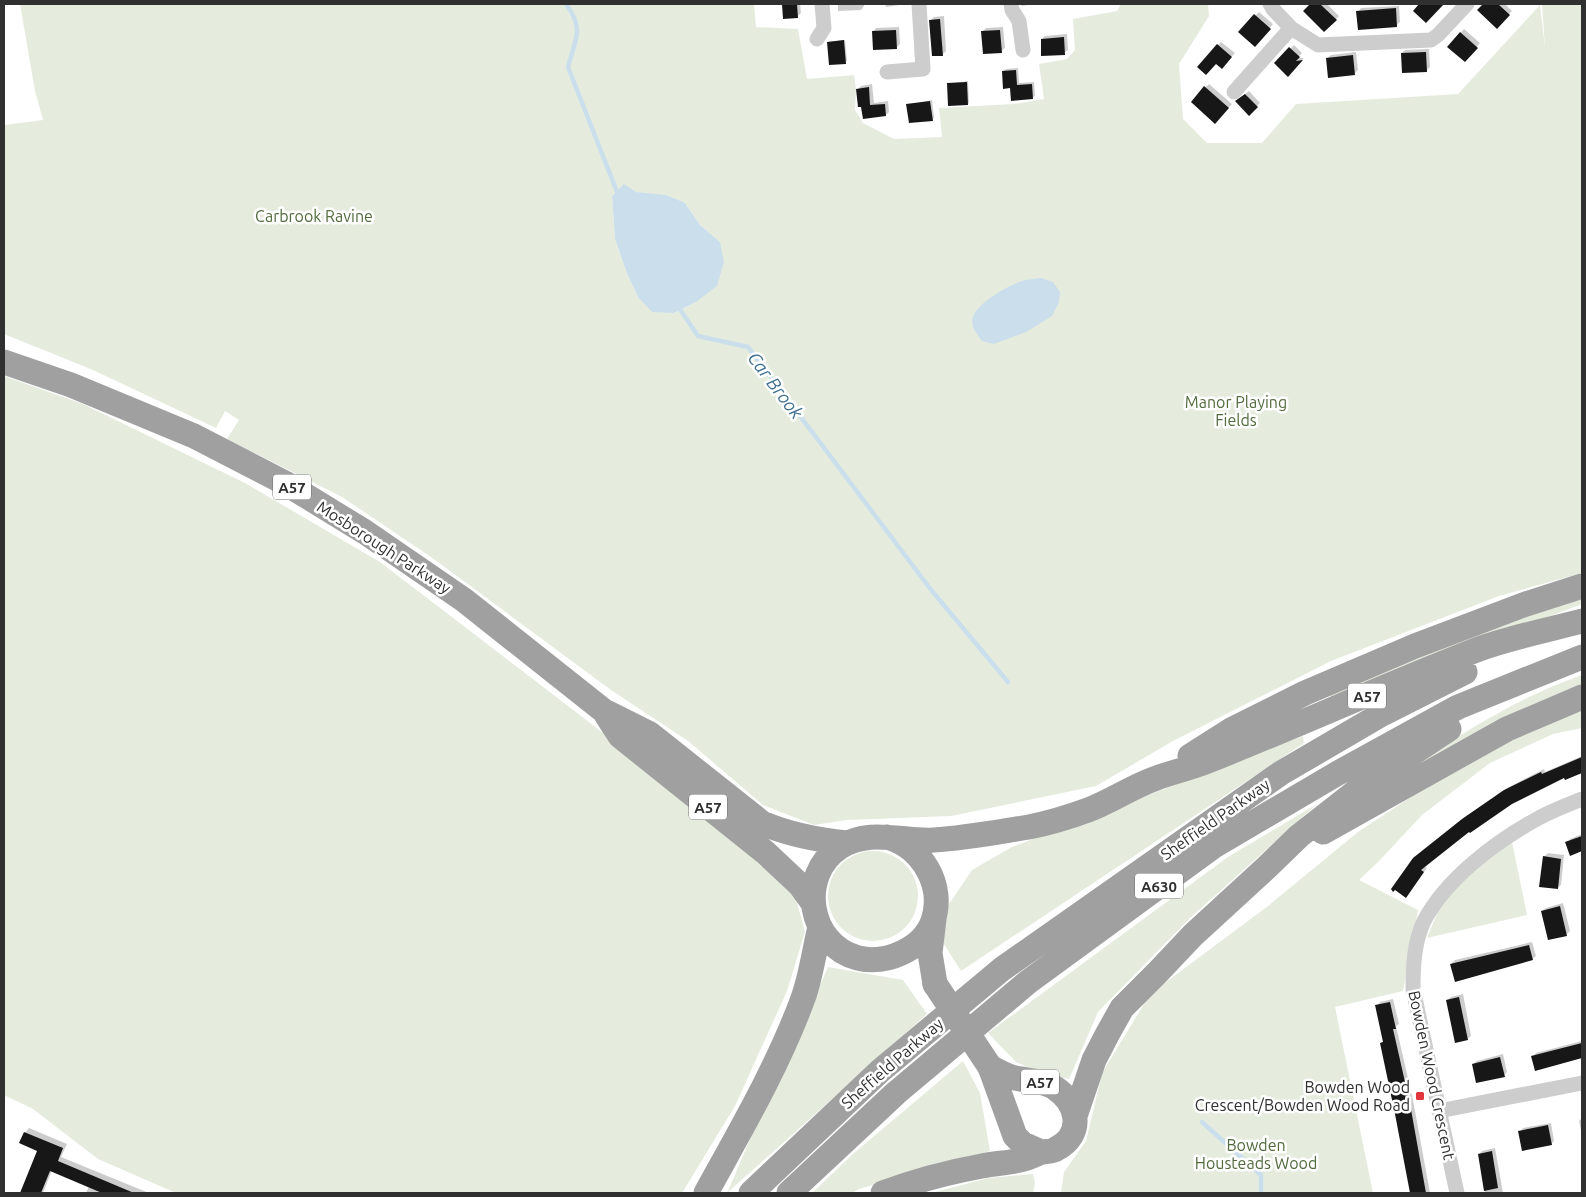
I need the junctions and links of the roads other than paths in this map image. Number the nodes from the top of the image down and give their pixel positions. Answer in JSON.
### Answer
{"nodes":[{"id":1,"x":822,"y":4,"type":"edge"},
{"id":2,"x":919,"y":4,"type":"edge"},
{"id":3,"x":1011,"y":4,"type":"edge"},
{"id":4,"x":1270,"y":4,"type":"edge"},
{"id":5,"x":1467,"y":4,"type":"edge"},
{"id":6,"x":1291,"y":28,"type":"junction"},
{"id":7,"x":817,"y":39,"type":"dead end"},
{"id":8,"x":1023,"y":50,"type":"dead end"},
{"id":9,"x":887,"y":72,"type":"dead end"},
{"id":10,"x":1234,"y":92,"type":"dead end"},
{"id":11,"x":4,"y":362,"type":"edge"},
{"id":12,"x":1582,"y":586,"type":"edge"},
{"id":13,"x":1582,"y":622,"type":"edge"},
{"id":14,"x":1582,"y":657,"type":"edge"},
{"id":15,"x":1582,"y":697,"type":"edge"},
{"id":16,"x":604,"y":711,"type":"junction"},
{"id":17,"x":1154,"y":779,"type":"junction"},
{"id":18,"x":1582,"y":799,"type":"edge"},
{"id":19,"x":887,"y":837,"type":"junction"},
{"id":20,"x":847,"y":843,"type":"junction"},
{"id":21,"x":1266,"y":868,"type":"junction"},
{"id":22,"x":816,"y":915,"type":"junction"},
{"id":23,"x":934,"y":919,"type":"junction"},
{"id":24,"x":896,"y":955,"type":"junction"},
{"id":25,"x":935,"y":984,"type":"junction"},
{"id":26,"x":990,"y":1067,"type":"junction"},
{"id":27,"x":1582,"y":1083,"type":"edge"},
{"id":28,"x":1438,"y":1111,"type":"junction"},
{"id":29,"x":1075,"y":1116,"type":"junction"},
{"id":30,"x":1041,"y":1152,"type":"junction"},
{"id":31,"x":706,"y":1193,"type":"edge"},
{"id":32,"x":751,"y":1193,"type":"edge"},
{"id":33,"x":789,"y":1193,"type":"edge"},
{"id":34,"x":883,"y":1193,"type":"edge"},
{"id":35,"x":1457,"y":1193,"type":"edge"}],
"edges":[{"from":1,"to":7,"type":"street"},
{"from":2,"to":9,"type":"street"},
{"from":3,"to":8,"type":"street"},
{"from":4,"to":6,"type":"street"},
{"from":5,"to":6,"type":"street"},
{"from":6,"to":10,"type":"street"},
{"from":11,"to":16,"type":"highway","name":"Mosborough Parkway","number":"A57"},
{"from":12,"to":17,"type":"highway"},
{"from":13,"to":17,"type":"highway","number":"A57"},
{"from":13,"to":32,"type":"highway","name":"Sheffield Parkway","number":"A630"},
{"from":14,"to":21,"type":"highway","number":"A57"},
{"from":14,"to":33,"type":"highway","name":"Sheffield Parkway","number":"A630"},
{"from":15,"to":21,"type":"highway"},
{"from":16,"to":20,"type":"highway","name":"Mosborough Parkway","number":"A57"},
{"from":16,"to":22,"type":"highway","name":"Mosborough Parkway","number":"A57"},
{"from":17,"to":19,"type":"highway","number":"A57"},
{"from":18,"to":28,"type":"street","name":"Bowden Wood Crescent"},
{"from":19,"to":20,"type":"highway","number":"A57"},
{"from":19,"to":23,"type":"highway","number":"A57"},
{"from":20,"to":22,"type":"highway","number":"A57"},
{"from":21,"to":29,"type":"highway","number":"A57"},
{"from":22,"to":24,"type":"highway","number":"A57"},
{"from":22,"to":31,"type":"highway"},
{"from":23,"to":24,"type":"highway","number":"A57"},
{"from":23,"to":25,"type":"highway","number":"A57"},
{"from":24,"to":25,"type":"highway","number":"A57"},
{"from":25,"to":26,"type":"highway","number":"A57","bridge":true},
{"from":26,"to":29,"type":"highway","number":"A57"},
{"from":26,"to":30,"type":"highway","number":"A57"},
{"from":27,"to":28,"type":"street"},
{"from":28,"to":35,"type":"street","name":"Bowden Wood Crescent"},
{"from":29,"to":30,"type":"highway","number":"A57"},
{"from":30,"to":34,"type":"highway"}]}
